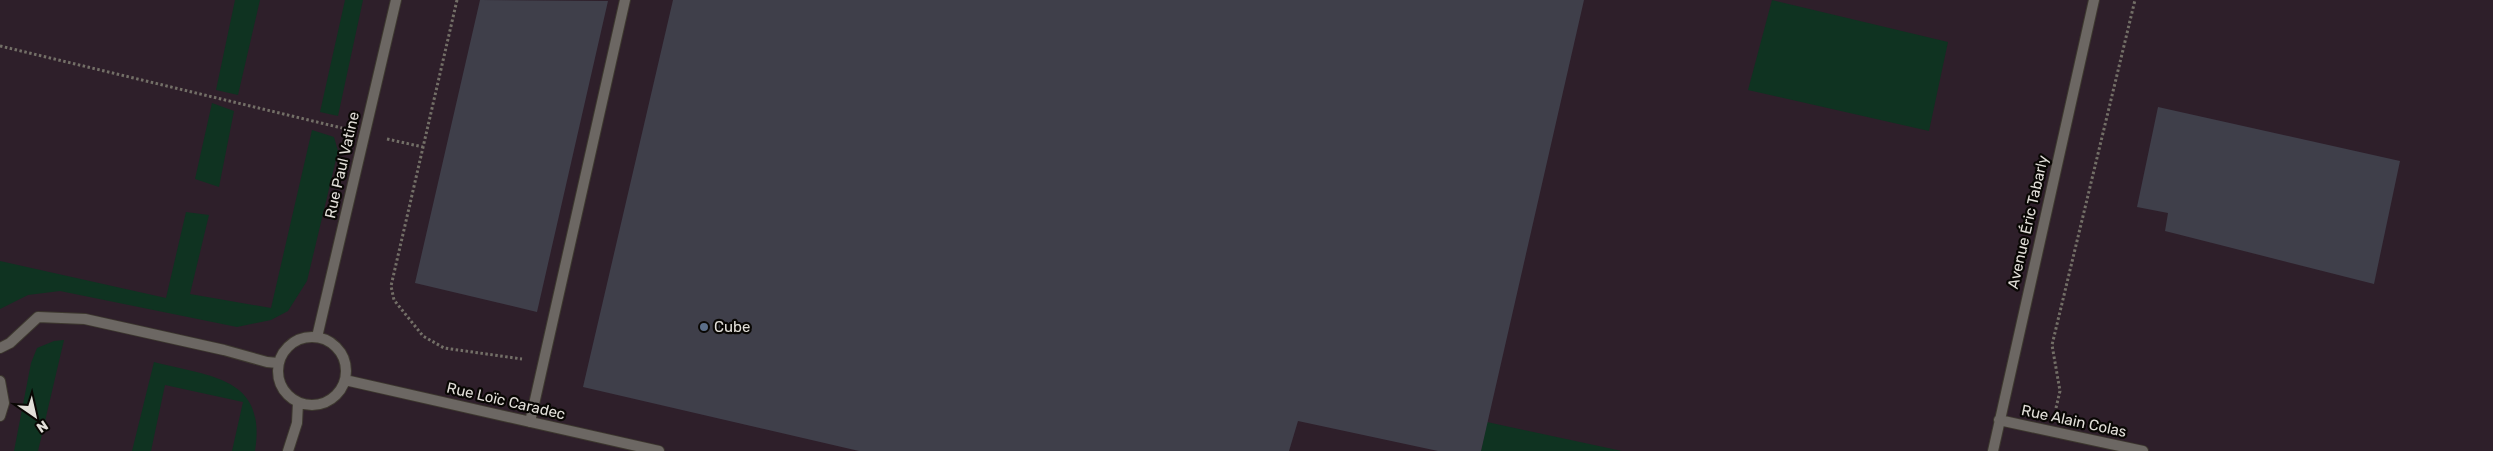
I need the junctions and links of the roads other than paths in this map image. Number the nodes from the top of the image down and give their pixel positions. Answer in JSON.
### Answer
{"nodes":[{"id":1,"x":396,"y":0,"type":"edge"},
{"id":2,"x":625,"y":0,"type":"edge"},
{"id":3,"x":2094,"y":0,"type":"edge"},
{"id":4,"x":317,"y":337,"type":"junction"},
{"id":5,"x":0,"y":348,"type":"edge"},
{"id":6,"x":278,"y":363,"type":"junction"},
{"id":7,"x":345,"y":380,"type":"junction"},
{"id":8,"x":0,"y":381,"type":"edge"},
{"id":9,"x":298,"y":403,"type":"junction"},
{"id":10,"x":0,"y":416,"type":"edge"},
{"id":11,"x":1999,"y":420,"type":"junction"},
{"id":12,"x":530,"y":422,"type":"junction"},
{"id":13,"x":288,"y":451,"type":"edge"},
{"id":14,"x":659,"y":451,"type":"edge"},
{"id":15,"x":1993,"y":451,"type":"edge"},
{"id":16,"x":2142,"y":451,"type":"edge"}],
"edges":[{"from":1,"to":4,"type":"street","name":"Rue Paul Vatine"},
{"from":2,"to":12,"type":"street"},
{"from":3,"to":11,"type":"street","name":"Avenue Éric Tabarly"},
{"from":4,"to":6,"type":"street"},
{"from":4,"to":7,"type":"street"},
{"from":5,"to":6,"type":"street"},
{"from":6,"to":9,"type":"street"},
{"from":7,"to":9,"type":"street"},
{"from":7,"to":12,"type":"street","name":"Rue Loïc Caradec"},
{"from":8,"to":10,"type":"street"},
{"from":9,"to":13,"type":"street"},
{"from":11,"to":15,"type":"street","name":"Avenue Éric Tabarly"},
{"from":11,"to":16,"type":"street","name":"Rue Alain Colas"},
{"from":12,"to":14,"type":"street","name":"Rue Loïc Caradec"}]}
